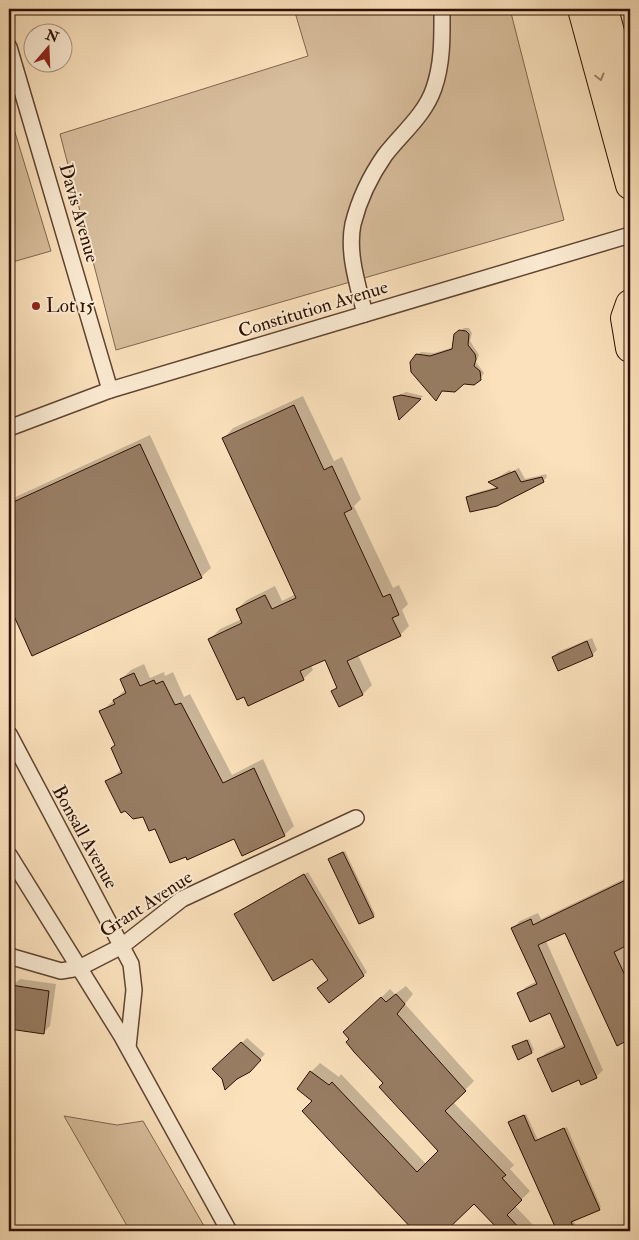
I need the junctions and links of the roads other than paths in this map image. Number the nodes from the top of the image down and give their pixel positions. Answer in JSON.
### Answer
{"nodes":[{"id":1,"x":442,"y":9,"type":"edge"},
{"id":2,"x":582,"y":9,"type":"edge"},
{"id":3,"x":604,"y":9,"type":"edge"},
{"id":4,"x":9,"y":47,"type":"edge"},
{"id":5,"x":630,"y":108,"type":"edge"},
{"id":6,"x":630,"y":185,"type":"edge"},
{"id":7,"x":630,"y":236,"type":"edge"},
{"id":8,"x":630,"y":304,"type":"edge"},
{"id":9,"x":365,"y":314,"type":"junction"},
{"id":10,"x":630,"y":348,"type":"edge"},
{"id":11,"x":110,"y":390,"type":"junction"},
{"id":12,"x":9,"y":428,"type":"edge"},
{"id":13,"x":9,"y":734,"type":"edge"},
{"id":14,"x":356,"y":818,"type":"dead end"},
{"id":15,"x":9,"y":855,"type":"edge"},
{"id":16,"x":122,"y":946,"type":"junction"},
{"id":17,"x":9,"y":956,"type":"edge"},
{"id":18,"x":80,"y":968,"type":"junction"},
{"id":19,"x":128,"y":1047,"type":"junction"},
{"id":20,"x":229,"y":1231,"type":"edge"}],
"edges":[{"from":1,"to":9,"type":"street"},
{"from":2,"to":6,"type":"highway","one_way":true},
{"from":3,"to":5,"type":"highway"},
{"from":4,"to":11,"type":"street","name":"Davis Avenue"},
{"from":7,"to":9,"type":"street","name":"Constitution Avenue"},
{"from":8,"to":10,"type":"highway"},
{"from":9,"to":11,"type":"street","name":"Constitution Avenue"},
{"from":11,"to":12,"type":"street","name":"Constitution Avenue"},
{"from":13,"to":16,"type":"street","name":"Bonsall Avenue"},
{"from":14,"to":16,"type":"street","name":"Grant Avenue"},
{"from":15,"to":18,"type":"street"},
{"from":16,"to":18,"type":"street","name":"Grant Avenue"},
{"from":16,"to":19,"type":"street","name":"Bonsall Avenue"},
{"from":17,"to":18,"type":"street","name":"Grant Avenue"},
{"from":18,"to":19,"type":"street"},
{"from":19,"to":20,"type":"street"}]}
